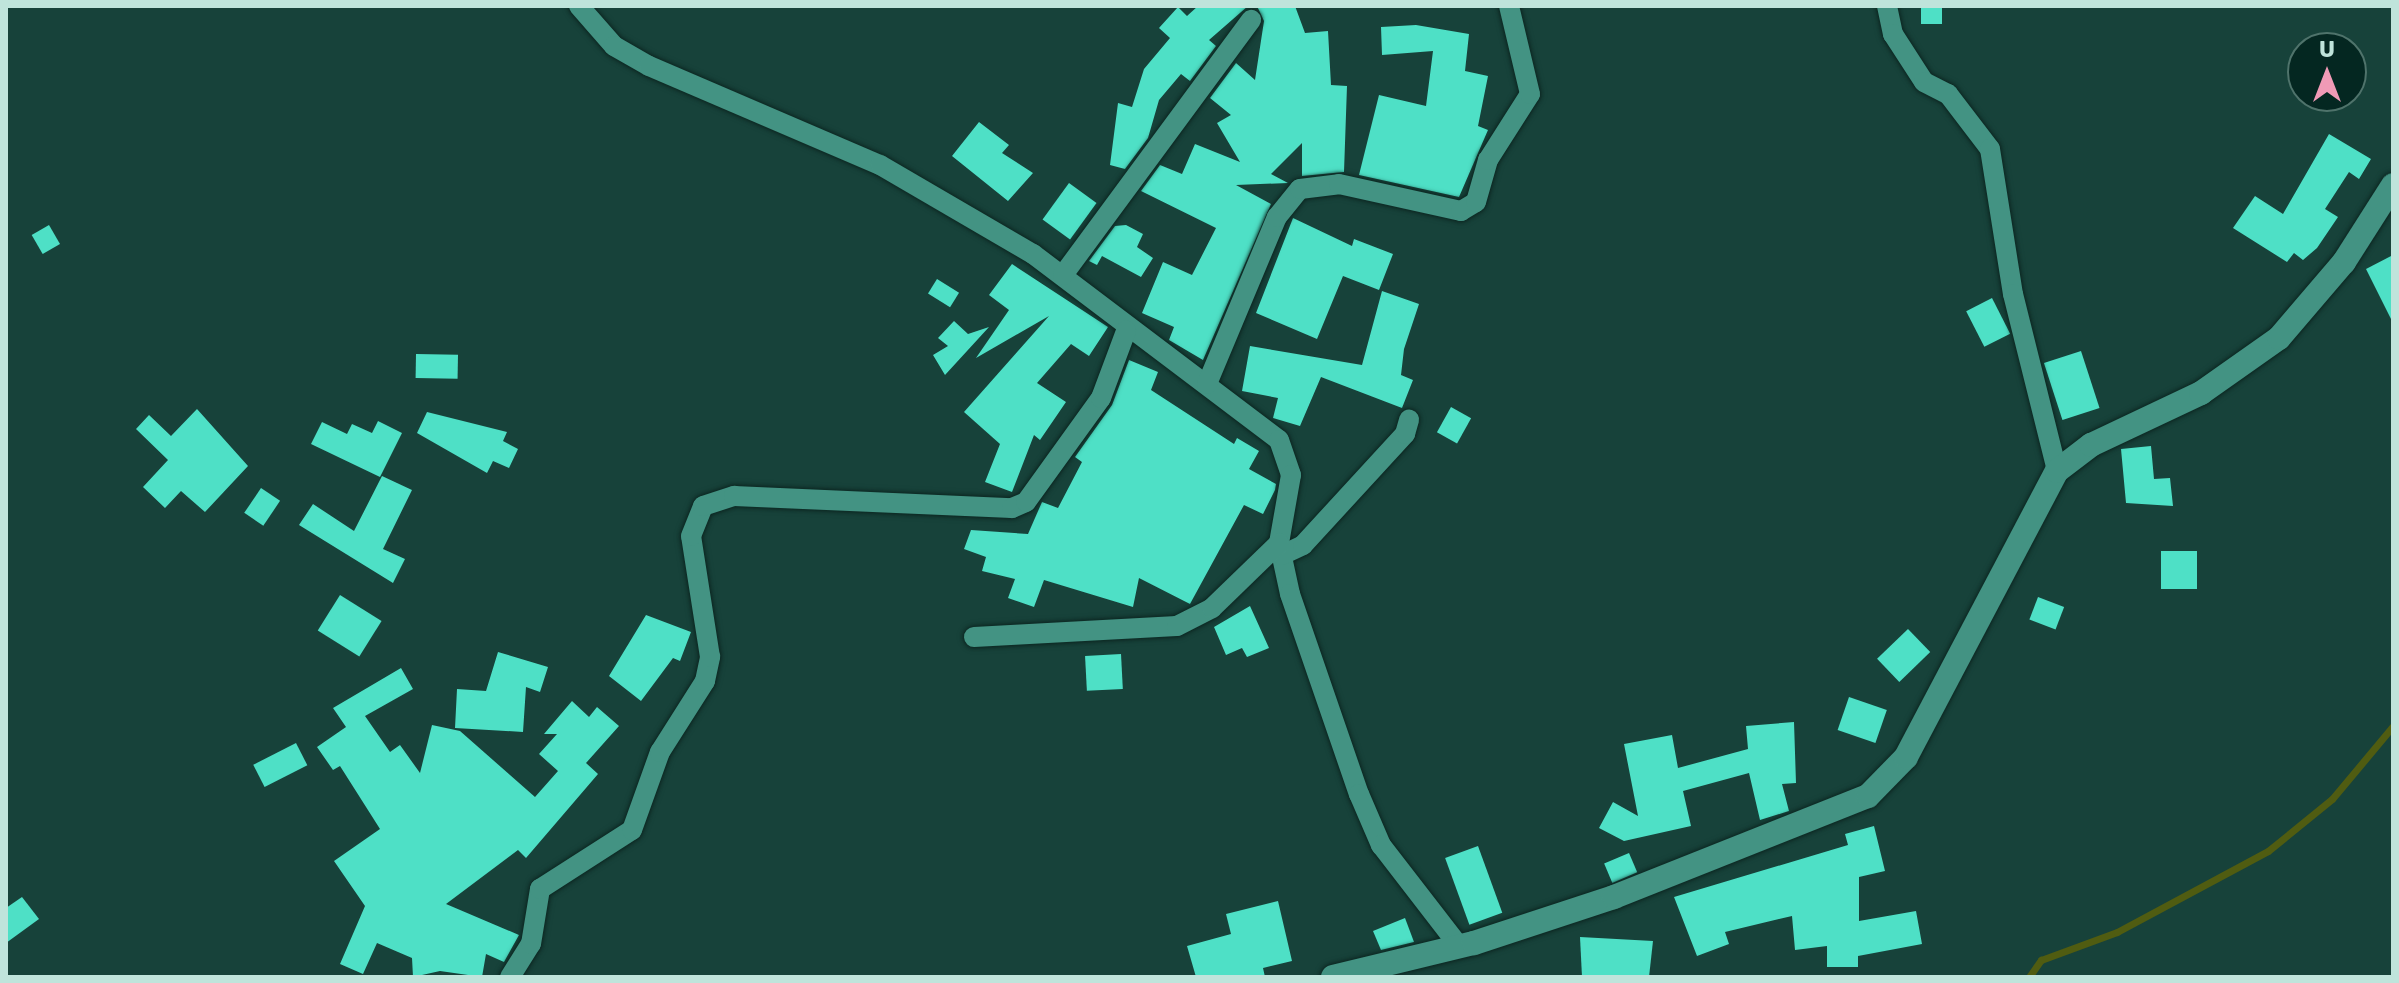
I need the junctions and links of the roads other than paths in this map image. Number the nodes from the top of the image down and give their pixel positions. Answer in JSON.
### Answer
{"nodes":[{"id":1,"x":579,"y":6,"type":"edge"},
{"id":2,"x":1509,"y":6,"type":"edge"},
{"id":3,"x":1887,"y":6,"type":"edge"},
{"id":4,"x":1251,"y":20,"type":"dead end"},
{"id":5,"x":2393,"y":185,"type":"edge"},
{"id":6,"x":1063,"y":275,"type":"junction"},
{"id":7,"x":1126,"y":331,"type":"junction"},
{"id":8,"x":1207,"y":384,"type":"junction"},
{"id":9,"x":1409,"y":420,"type":"dead end"},
{"id":10,"x":2057,"y":471,"type":"junction"},
{"id":11,"x":1280,"y":549,"type":"junction"},
{"id":12,"x":974,"y":637,"type":"dead end"},
{"id":13,"x":1459,"y":946,"type":"junction"},
{"id":14,"x":510,"y":977,"type":"edge"},
{"id":15,"x":1333,"y":977,"type":"edge"}],
"edges":[{"from":1,"to":6,"type":"street"},
{"from":2,"to":8,"type":"street"},
{"from":3,"to":10,"type":"street"},
{"from":4,"to":6,"type":"street"},
{"from":5,"to":10,"type":"street"},
{"from":6,"to":7,"type":"street"},
{"from":7,"to":8,"type":"street"},
{"from":7,"to":14,"type":"street"},
{"from":8,"to":11,"type":"street"},
{"from":9,"to":11,"type":"street"},
{"from":10,"to":13,"type":"street"},
{"from":11,"to":12,"type":"street"},
{"from":11,"to":13,"type":"street"},
{"from":13,"to":15,"type":"street"}]}
